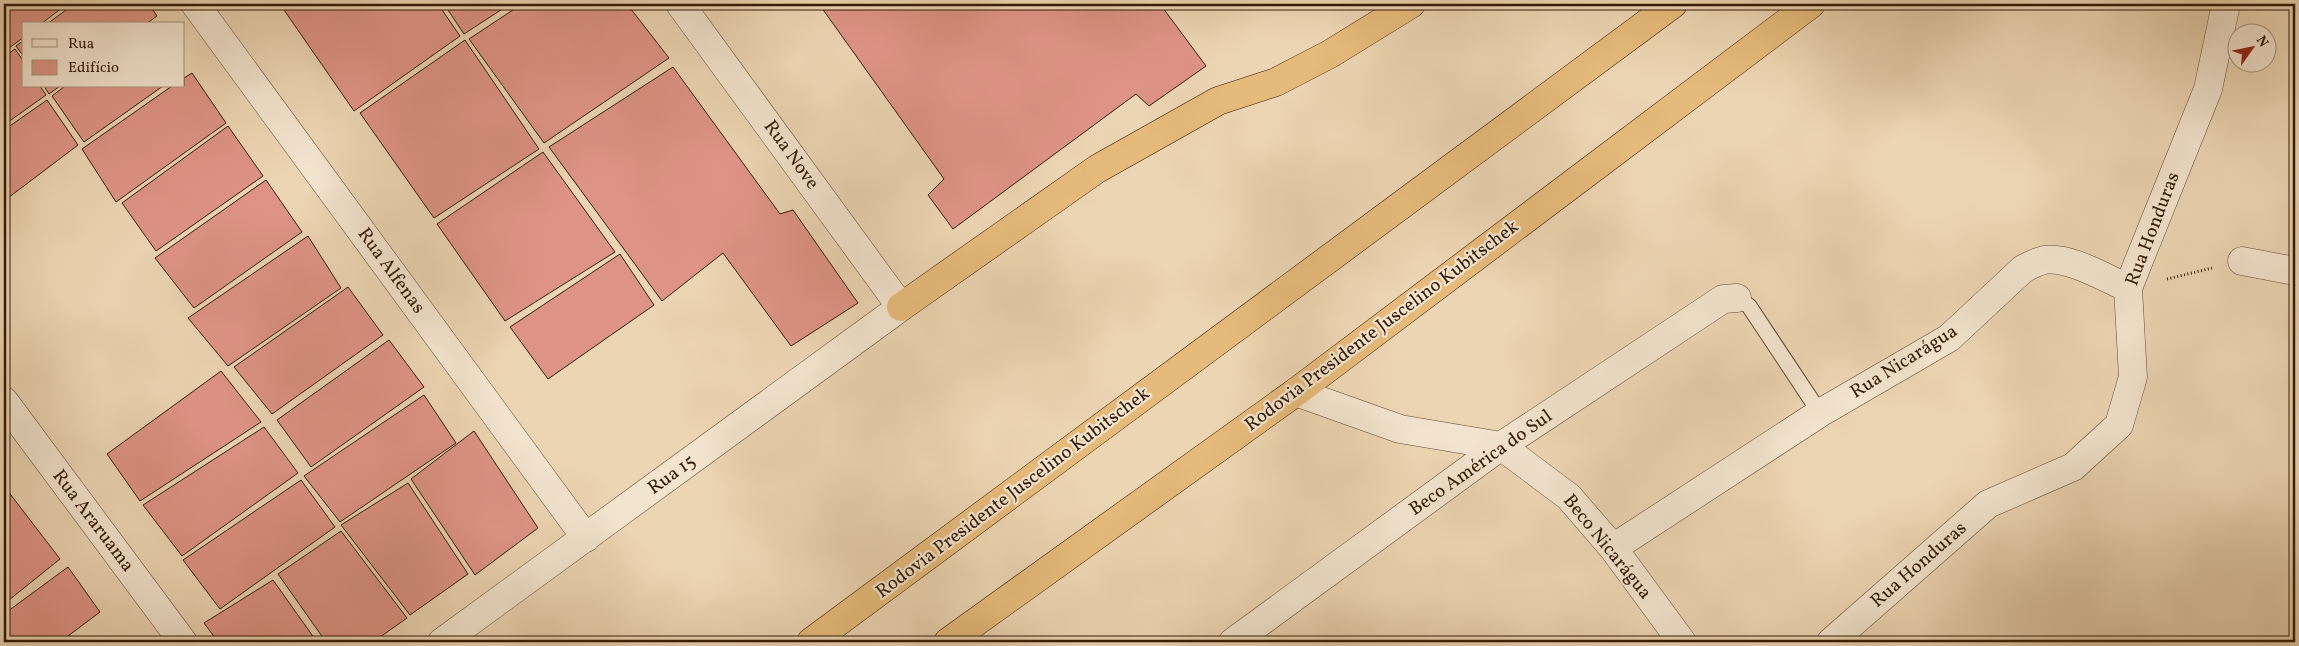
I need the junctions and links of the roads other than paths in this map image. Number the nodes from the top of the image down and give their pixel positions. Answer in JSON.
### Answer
{"nodes":[{"id":1,"x":195,"y":4,"type":"edge"},
{"id":2,"x":680,"y":4,"type":"edge"},
{"id":3,"x":1411,"y":4,"type":"edge"},
{"id":4,"x":1673,"y":4,"type":"edge"},
{"id":5,"x":1811,"y":4,"type":"edge"},
{"id":6,"x":2226,"y":4,"type":"edge"},
{"id":7,"x":2242,"y":261,"type":"road end"},
{"id":8,"x":2295,"y":271,"type":"edge"},
{"id":9,"x":2128,"y":288,"type":"junction"},
{"id":10,"x":1737,"y":298,"type":"joint"},
{"id":11,"x":902,"y":307,"type":"junction"},
{"id":12,"x":1296,"y":392,"type":"junction"},
{"id":13,"x":4,"y":401,"type":"edge"},
{"id":14,"x":1820,"y":413,"type":"junction"},
{"id":15,"x":1501,"y":446,"type":"junction"},
{"id":16,"x":586,"y":538,"type":"junction"},
{"id":17,"x":1612,"y":548,"type":"junction"},
{"id":18,"x":183,"y":642,"type":"edge"},
{"id":19,"x":442,"y":642,"type":"edge"},
{"id":20,"x":810,"y":642,"type":"edge"},
{"id":21,"x":948,"y":642,"type":"edge"},
{"id":22,"x":1233,"y":642,"type":"edge"},
{"id":23,"x":1682,"y":642,"type":"edge"},
{"id":24,"x":1831,"y":642,"type":"edge"}],
"edges":[{"from":1,"to":16,"type":"street","name":"Rua Alfenas"},
{"from":2,"to":11,"type":"street","name":"Rua Nove"},
{"from":3,"to":11,"type":"highway"},
{"from":4,"to":20,"type":"highway","name":"Rodovia Presidente Juscelino Kubitschek"},
{"from":5,"to":12,"type":"highway","name":"Rodovia Presidente Juscelino Kubitschek"},
{"from":6,"to":9,"type":"street","name":"Rua Honduras"},
{"from":7,"to":8,"type":"street"},
{"from":9,"to":14,"type":"street","name":"Rua Nicarágua"},
{"from":9,"to":24,"type":"street","name":"Rua Honduras"},
{"from":10,"to":14,"type":"lane"},
{"from":10,"to":15,"type":"street","name":"Beco América do Sul"},
{"from":11,"to":16,"type":"street","name":"Rua 15"},
{"from":12,"to":15,"type":"street","name":"Beco Nicarágua"},
{"from":12,"to":21,"type":"highway","name":"Rodovia Presidente Juscelino Kubitschek"},
{"from":13,"to":18,"type":"street","name":"Rua Araruama"},
{"from":14,"to":17,"type":"street","name":"Rua Nicarágua"},
{"from":15,"to":17,"type":"street","name":"Beco Nicarágua"},
{"from":15,"to":22,"type":"street","name":"Beco América do Sul"},
{"from":16,"to":19,"type":"street","name":"Rua 15"},
{"from":17,"to":23,"type":"street","name":"Beco Nicarágua"}]}
